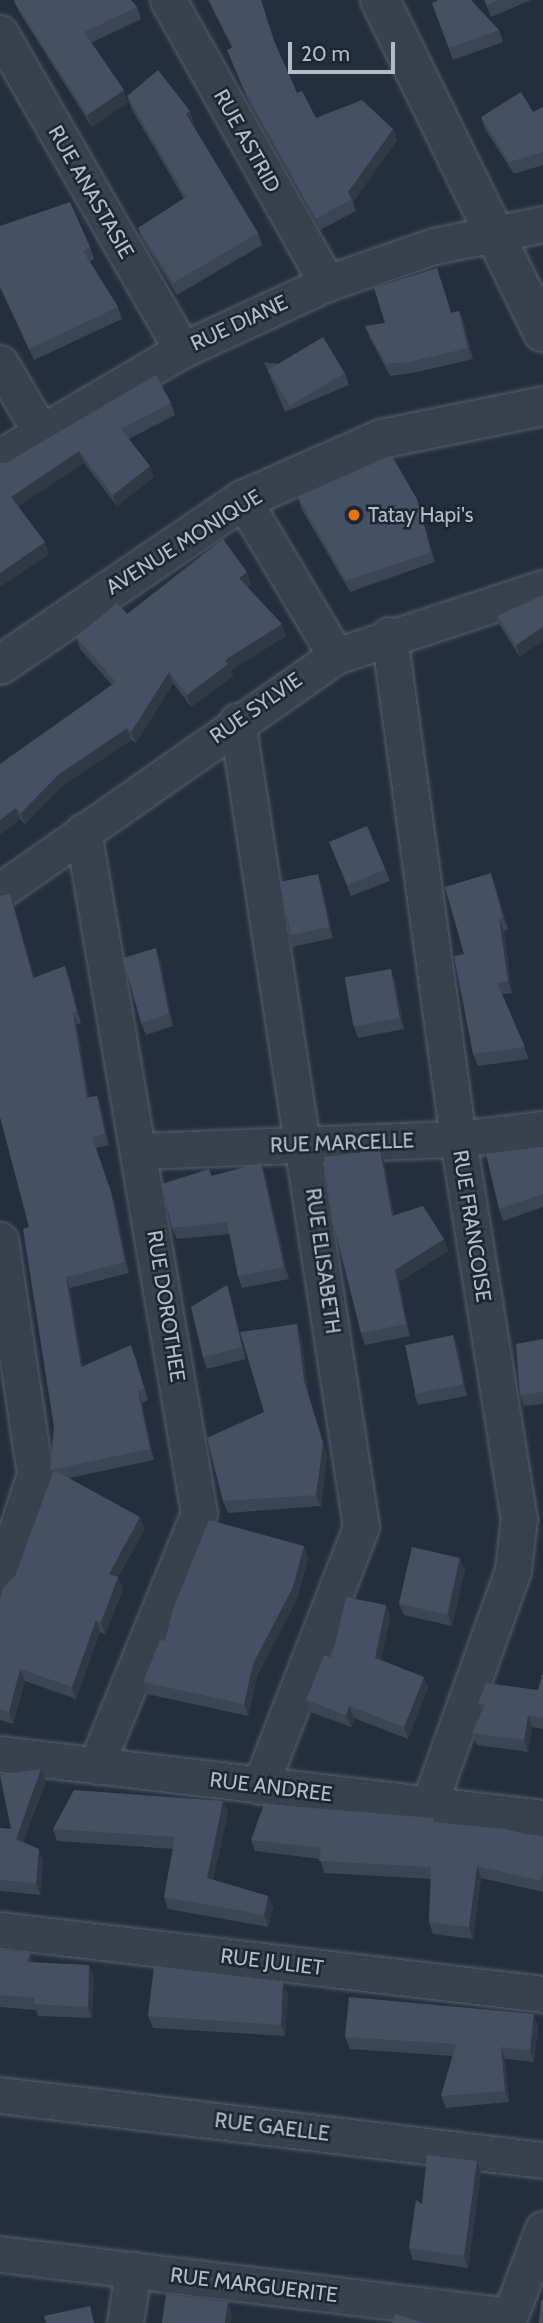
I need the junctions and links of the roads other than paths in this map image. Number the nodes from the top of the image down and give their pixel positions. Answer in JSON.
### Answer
{"nodes":[{"id":1,"x":168,"y":0,"type":"edge"},
{"id":2,"x":380,"y":0,"type":"edge"},
{"id":3,"x":0,"y":33,"type":"edge"},
{"id":4,"x":543,"y":224,"type":"edge"},
{"id":5,"x":496,"y":233,"type":"junction"},
{"id":6,"x":327,"y":283,"type":"junction"},
{"id":7,"x":543,"y":332,"type":"edge"},
{"id":8,"x":181,"y":350,"type":"junction"},
{"id":9,"x":0,"y":363,"type":"edge"},
{"id":10,"x":543,"y":406,"type":"edge"},
{"id":11,"x":40,"y":431,"type":"junction"},
{"id":12,"x":0,"y":457,"type":"edge"},
{"id":13,"x":243,"y":500,"type":"junction"},
{"id":14,"x":543,"y":588,"type":"edge"},
{"id":15,"x":388,"y":635,"type":"junction"},
{"id":16,"x":336,"y":656,"type":"junction"},
{"id":17,"x":0,"y":665,"type":"edge"},
{"id":18,"x":237,"y":721,"type":"junction"},
{"id":19,"x":83,"y":831,"type":"junction"},
{"id":20,"x":0,"y":891,"type":"edge"},
{"id":21,"x":543,"y":1129,"type":"edge"},
{"id":22,"x":458,"y":1139,"type":"junction"},
{"id":23,"x":306,"y":1144,"type":"junction"},
{"id":24,"x":141,"y":1151,"type":"junction"},
{"id":25,"x":0,"y":1240,"type":"edge"},
{"id":26,"x":4,"y":1286,"type":"edge"},
{"id":27,"x":0,"y":1581,"type":"edge"},
{"id":28,"x":0,"y":1754,"type":"edge"},
{"id":29,"x":96,"y":1766,"type":"junction"},
{"id":30,"x":260,"y":1786,"type":"junction"},
{"id":31,"x":429,"y":1805,"type":"junction"},
{"id":32,"x":543,"y":1818,"type":"edge"},
{"id":33,"x":0,"y":1930,"type":"edge"},
{"id":34,"x":543,"y":1994,"type":"edge"},
{"id":35,"x":0,"y":2095,"type":"edge"},
{"id":36,"x":543,"y":2160,"type":"edge"},
{"id":37,"x":543,"y":2229,"type":"edge"},
{"id":38,"x":0,"y":2254,"type":"edge"},
{"id":39,"x":133,"y":2270,"type":"junction"},
{"id":40,"x":535,"y":2273,"type":"edge"},
{"id":41,"x":508,"y":2319,"type":"edge"},
{"id":42,"x":125,"y":2323,"type":"edge"}],
"edges":[{"from":1,"to":6,"type":"street","name":"RUE ASTRID"},
{"from":2,"to":5,"type":"street"},
{"from":3,"to":8,"type":"street","name":"RUE ANASTASIE"},
{"from":4,"to":5,"type":"street","name":"RUE DIANE"},
{"from":5,"to":6,"type":"street","name":"RUE DIANE"},
{"from":5,"to":7,"type":"street"},
{"from":6,"to":8,"type":"street","name":"RUE DIANE"},
{"from":8,"to":11,"type":"street","name":"RUE DIANE"},
{"from":9,"to":11,"type":"street"},
{"from":10,"to":13,"type":"street","name":"AVENUE MONIQUE"},
{"from":11,"to":12,"type":"street","name":"RUE DIANE"},
{"from":13,"to":16,"type":"street"},
{"from":13,"to":17,"type":"street","name":"AVENUE MONIQUE"},
{"from":14,"to":15,"type":"street","name":"RUE SYLVIE"},
{"from":15,"to":16,"type":"street","name":"RUE SYLVIE"},
{"from":15,"to":22,"type":"street","name":"RUE FRANCOISE"},
{"from":16,"to":18,"type":"street","name":"RUE SYLVIE"},
{"from":18,"to":19,"type":"street","name":"RUE SYLVIE"},
{"from":18,"to":23,"type":"street","name":"RUE ELISABETH"},
{"from":19,"to":20,"type":"street","name":"RUE SYLVIE"},
{"from":19,"to":24,"type":"street","name":"RUE DOROTHEE"},
{"from":21,"to":22,"type":"street","name":"RUE MARCELLE"},
{"from":22,"to":23,"type":"street","name":"RUE MARCELLE"},
{"from":22,"to":31,"type":"street","name":"RUE FRANCOISE"},
{"from":23,"to":24,"type":"street","name":"RUE MARCELLE"},
{"from":23,"to":30,"type":"street","name":"RUE ELISABETH"},
{"from":24,"to":29,"type":"street","name":"RUE DOROTHEE"},
{"from":25,"to":26,"type":"street"},
{"from":26,"to":27,"type":"street"},
{"from":28,"to":29,"type":"street","name":"RUE ANDREE"},
{"from":29,"to":30,"type":"street","name":"RUE ANDREE"},
{"from":30,"to":31,"type":"street","name":"RUE ANDREE"},
{"from":31,"to":32,"type":"street","name":"RUE ANDREE"},
{"from":33,"to":34,"type":"street","name":"RUE JULIET"},
{"from":35,"to":36,"type":"street","name":"RUE GAELLE"},
{"from":37,"to":40,"type":"street"},
{"from":38,"to":39,"type":"street","name":"RUE MARGUERITE"},
{"from":39,"to":41,"type":"street","name":"RUE MARGUERITE"},
{"from":39,"to":42,"type":"street"},
{"from":40,"to":41,"type":"street"}]}
